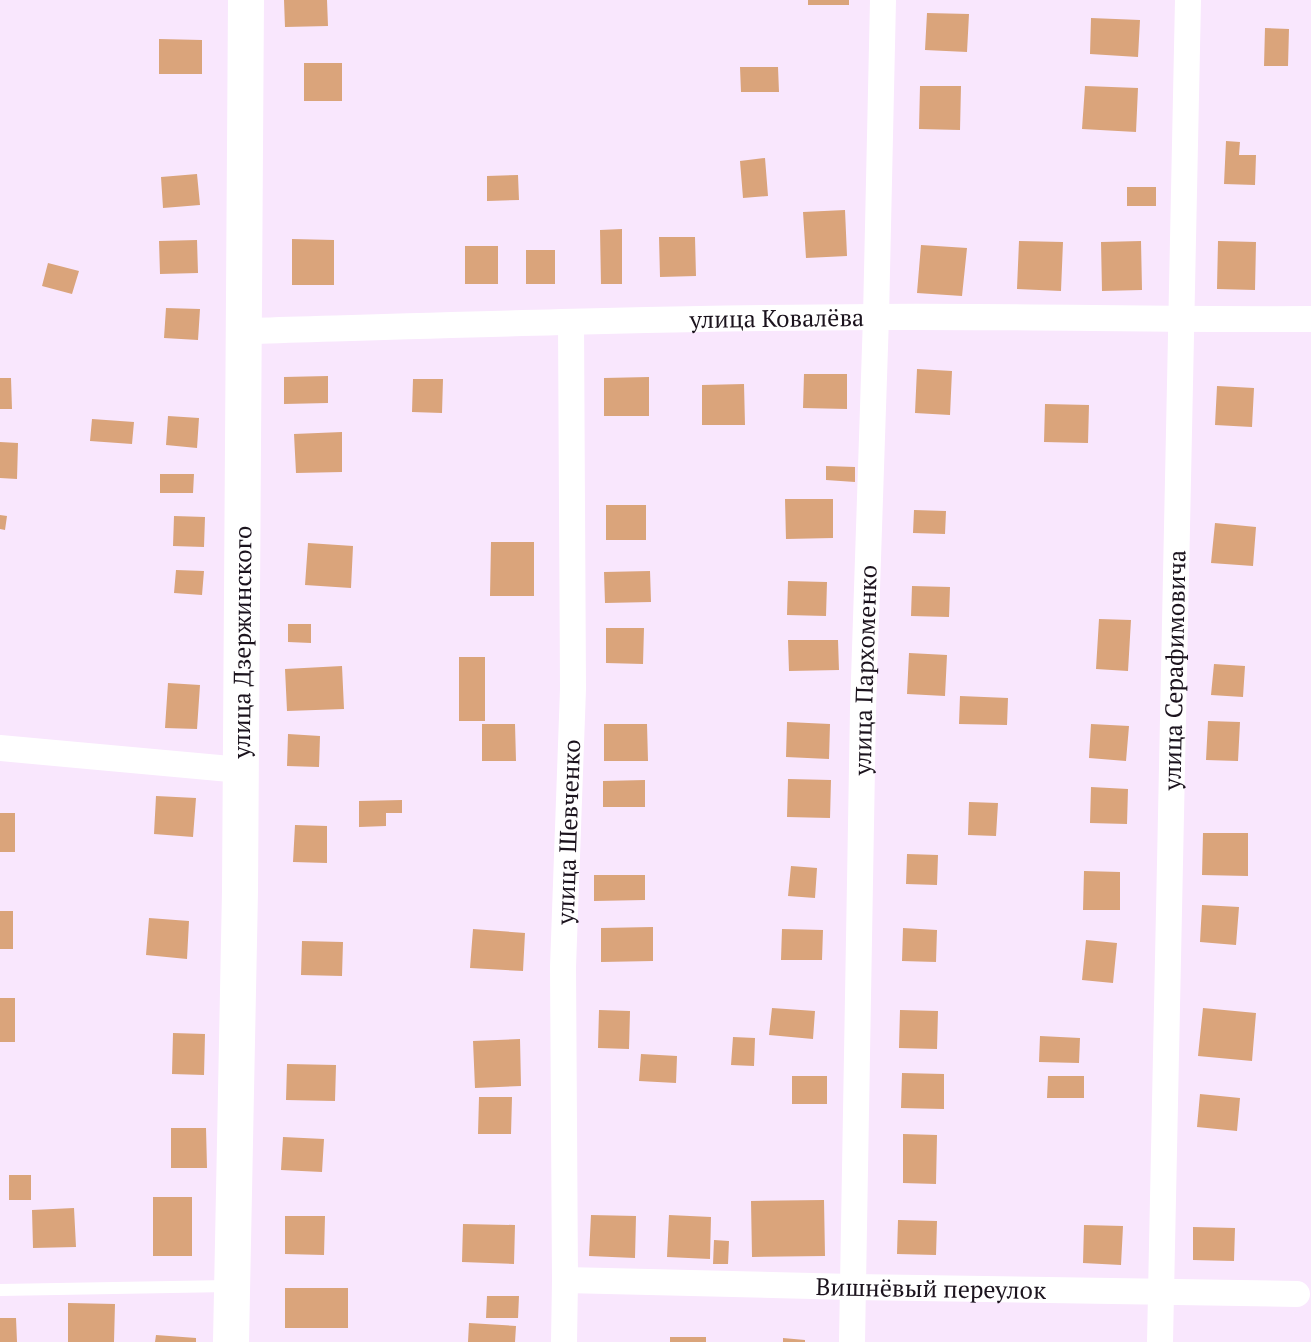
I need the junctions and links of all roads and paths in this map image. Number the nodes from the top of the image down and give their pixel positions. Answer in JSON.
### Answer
{"nodes":[{"id":1,"x":246,"y":0,"type":"edge"},
{"id":2,"x":883,"y":0,"type":"edge"},
{"id":3,"x":1188,"y":0,"type":"edge"},
{"id":4,"x":876,"y":317,"type":"junction"},
{"id":5,"x":1311,"y":319,"type":"edge"},
{"id":6,"x":1182,"y":320,"type":"junction"},
{"id":7,"x":571,"y":322,"type":"junction"},
{"id":8,"x":245,"y":331,"type":"junction"},
{"id":9,"x":0,"y":748,"type":"edge"},
{"id":10,"x":241,"y":770,"type":"junction"},
{"id":11,"x":565,"y":1280,"type":"junction"},
{"id":12,"x":232,"y":1286,"type":"junction"},
{"id":13,"x":853,"y":1287,"type":"junction"},
{"id":14,"x":0,"y":1290,"type":"edge"},
{"id":15,"x":1160,"y":1291,"type":"junction"},
{"id":16,"x":1297,"y":1294,"type":"dead end"},
{"id":17,"x":231,"y":1342,"type":"edge"},
{"id":18,"x":564,"y":1342,"type":"edge"},
{"id":19,"x":852,"y":1342,"type":"edge"},
{"id":20,"x":1160,"y":1342,"type":"edge"}],
"edges":[{"from":1,"to":8,"type":"street","name":"улица Дзержинского"},
{"from":2,"to":4,"type":"street","name":"улица Пархоменко"},
{"from":3,"to":6,"type":"street","name":"улица Серафимовича"},
{"from":4,"to":6,"type":"street","name":"улица Ковалёва"},
{"from":4,"to":7,"type":"street","name":"улица Ковалёва"},
{"from":4,"to":13,"type":"street","name":"улица Пархоменко"},
{"from":5,"to":6,"type":"street","name":"улица Ковалёва"},
{"from":6,"to":15,"type":"street","name":"улица Серафимовича"},
{"from":7,"to":8,"type":"street","name":"улица Ковалёва"},
{"from":7,"to":11,"type":"street","name":"улица Шевченко"},
{"from":8,"to":10,"type":"street","name":"улица Дзержинского"},
{"from":9,"to":10,"type":"street"},
{"from":10,"to":12,"type":"street","name":"улица Дзержинского"},
{"from":11,"to":13,"type":"street","name":"Вишнёвый переулок"},
{"from":11,"to":18,"type":"street","name":"улица Шевченко"},
{"from":12,"to":14,"type":"lane"},
{"from":12,"to":17,"type":"street","name":"улица Дзержинского"},
{"from":13,"to":15,"type":"street","name":"Вишнёвый переулок"},
{"from":13,"to":19,"type":"street","name":"улица Пархоменко"},
{"from":15,"to":16,"type":"street","name":"Вишнёвый переулок"},
{"from":15,"to":20,"type":"street","name":"улица Серафимовича"}]}
